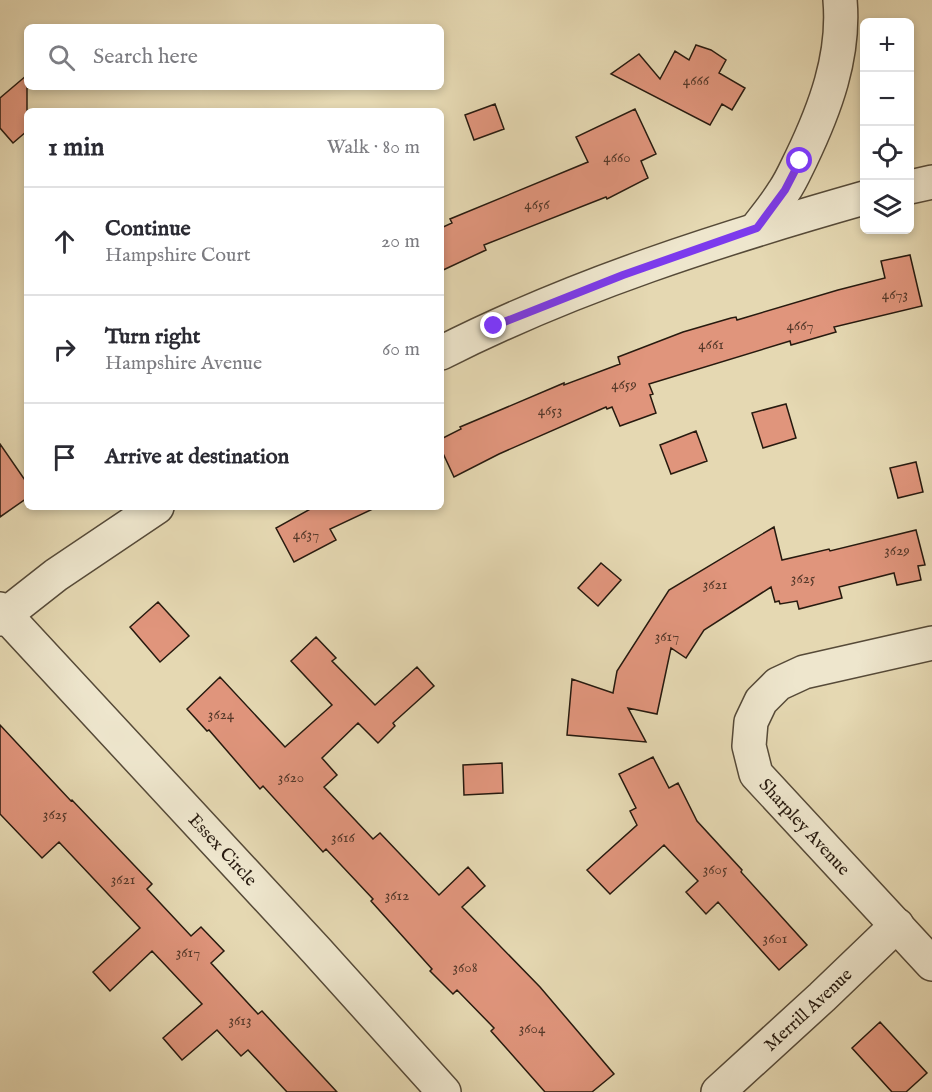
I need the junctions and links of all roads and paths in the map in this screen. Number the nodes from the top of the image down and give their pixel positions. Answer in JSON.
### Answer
{"nodes":[{"id":1,"x":840,"y":0,"type":"edge"},
{"id":2,"x":932,"y":182,"type":"edge"},
{"id":3,"x":914,"y":186,"type":"edge"},
{"id":4,"x":860,"y":199,"type":"edge"},
{"id":5,"x":757,"y":228,"type":"junction"},
{"id":6,"x":444,"y":351,"type":"edge"},
{"id":7,"x":152,"y":510,"type":"edge"},
{"id":8,"x":2,"y":614,"type":"edge"},
{"id":9,"x":932,"y":643,"type":"edge"},
{"id":10,"x":897,"y":925,"type":"junction"},
{"id":11,"x":932,"y":964,"type":"edge"},
{"id":12,"x":444,"y":1092,"type":"edge"},
{"id":13,"x":718,"y":1092,"type":"edge"}],
"edges":[{"from":1,"to":5,"type":"street"},
{"from":2,"to":3,"type":"street"},
{"from":4,"to":5,"type":"street"},
{"from":5,"to":6,"type":"street"},
{"from":7,"to":8,"type":"street"},
{"from":8,"to":12,"type":"street","name":"Essex Circle"},
{"from":9,"to":10,"type":"street","name":"Sharpley Avenue"},
{"from":10,"to":11,"type":"street","name":"Sharpley Avenue"},
{"from":10,"to":13,"type":"street","name":"Merrill Avenue"}]}
